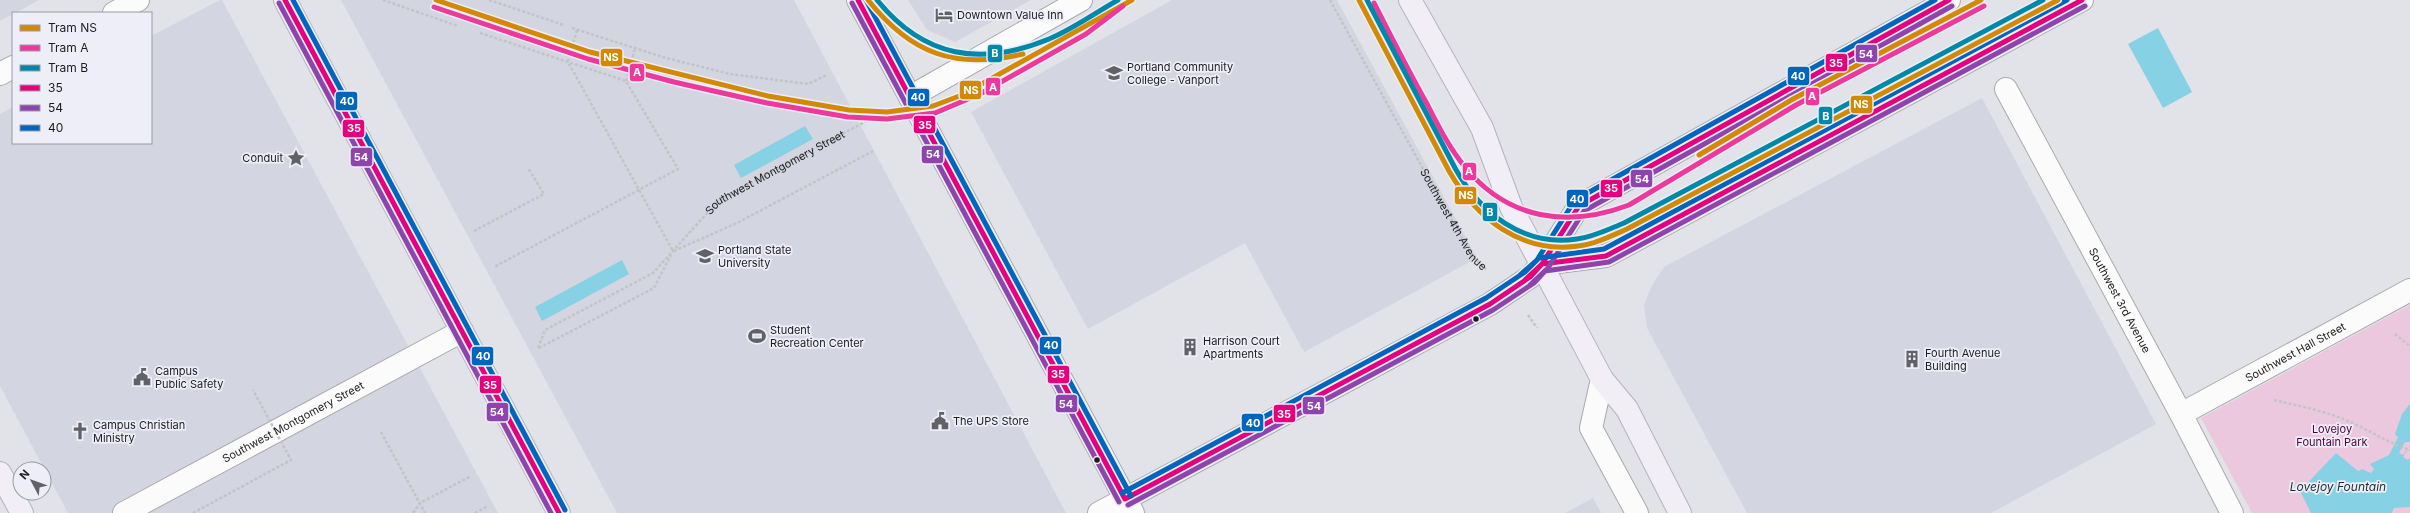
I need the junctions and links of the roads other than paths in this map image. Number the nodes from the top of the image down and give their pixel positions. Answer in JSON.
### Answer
{"nodes":[{"id":1,"x":138,"y":0,"type":"edge"},
{"id":2,"x":285,"y":0,"type":"edge"},
{"id":3,"x":858,"y":0,"type":"edge"},
{"id":4,"x":1081,"y":0,"type":"edge"},
{"id":5,"x":1410,"y":0,"type":"edge"},
{"id":6,"x":1949,"y":0,"type":"edge"},
{"id":7,"x":2082,"y":0,"type":"edge"},
{"id":8,"x":116,"y":12,"type":"edge"},
{"id":9,"x":12,"y":68,"type":"edge"},
{"id":10,"x":0,"y":74,"type":"edge"},
{"id":11,"x":2006,"y":89,"type":"dead end"},
{"id":12,"x":910,"y":97,"type":"junction"},
{"id":13,"x":1542,"y":264,"type":"junction"},
{"id":14,"x":2410,"y":290,"type":"edge"},
{"id":15,"x":462,"y":331,"type":"junction"},
{"id":16,"x":1602,"y":379,"type":"junction"},
{"id":17,"x":2181,"y":414,"type":"junction"},
{"id":18,"x":0,"y":473,"type":"edge"},
{"id":19,"x":1129,"y":506,"type":"edge"},
{"id":20,"x":22,"y":513,"type":"edge"},
{"id":21,"x":124,"y":513,"type":"edge"},
{"id":22,"x":559,"y":513,"type":"edge"},
{"id":23,"x":1099,"y":513,"type":"edge"},
{"id":24,"x":1637,"y":513,"type":"edge"},
{"id":25,"x":1680,"y":513,"type":"edge"},
{"id":26,"x":2232,"y":513,"type":"edge"}],
"edges":[{"from":1,"to":8,"type":"street"},
{"from":2,"to":15,"type":"main road"},
{"from":3,"to":12,"type":"street"},
{"from":4,"to":12,"type":"street"},
{"from":5,"to":13,"type":"main road"},
{"from":6,"to":13,"type":"street"},
{"from":7,"to":13,"type":"street"},
{"from":9,"to":10,"type":"street"},
{"from":11,"to":17,"type":"street","name":"Southwest 3rd Avenue"},
{"from":12,"to":19,"type":"street"},
{"from":13,"to":16,"type":"main road"},
{"from":13,"to":19,"type":"street"},
{"from":14,"to":17,"type":"street","name":"Southwest Hall Street"},
{"from":15,"to":21,"type":"street","name":"Southwest Montgomery Street"},
{"from":15,"to":22,"type":"main road"},
{"from":16,"to":24,"type":"street"},
{"from":16,"to":25,"type":"main road"},
{"from":17,"to":26,"type":"street","name":"Southwest 3rd Avenue"},
{"from":18,"to":20,"type":"main road"},
{"from":19,"to":23,"type":"street"}]}
